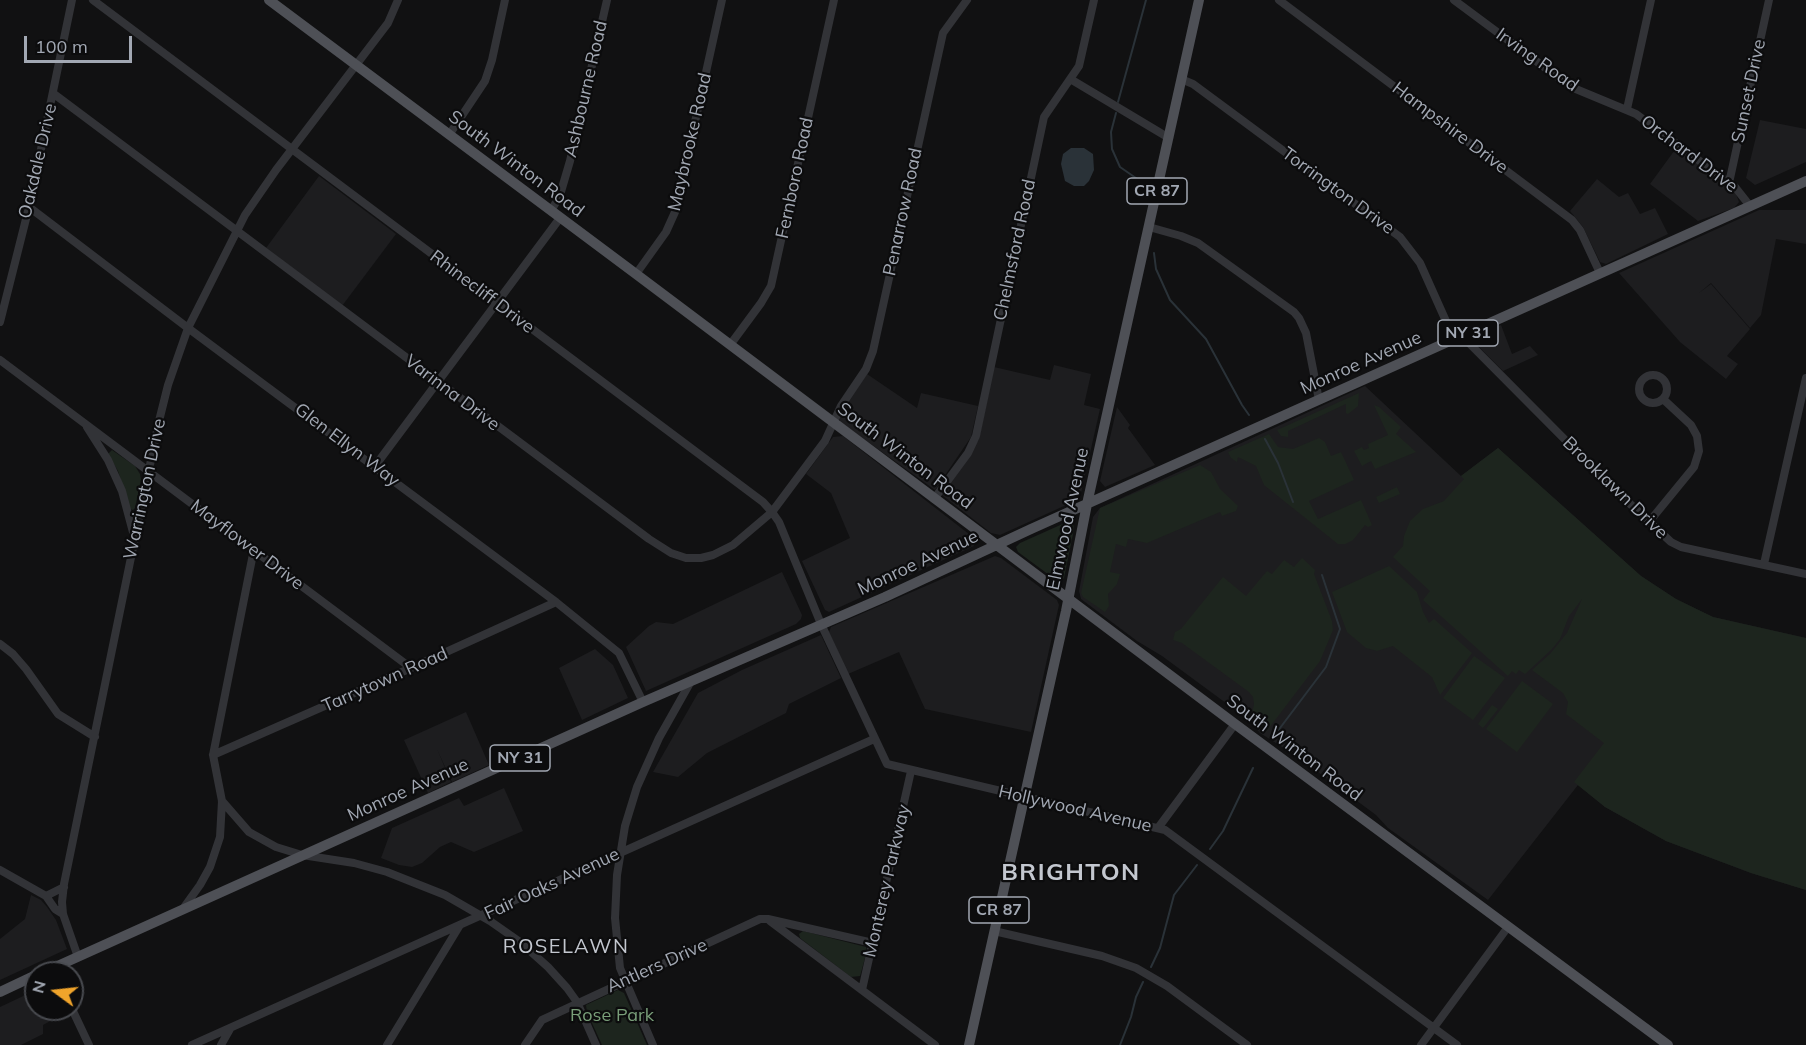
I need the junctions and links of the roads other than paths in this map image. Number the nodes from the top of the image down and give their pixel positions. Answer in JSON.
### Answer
{"nodes":[{"id":1,"x":72,"y":0,"type":"edge"},
{"id":2,"x":93,"y":0,"type":"edge"},
{"id":3,"x":268,"y":0,"type":"edge"},
{"id":4,"x":398,"y":0,"type":"edge"},
{"id":5,"x":505,"y":0,"type":"edge"},
{"id":6,"x":607,"y":0,"type":"edge"},
{"id":7,"x":723,"y":0,"type":"edge"},
{"id":8,"x":834,"y":0,"type":"edge"},
{"id":9,"x":967,"y":0,"type":"edge"},
{"id":10,"x":1094,"y":0,"type":"edge"},
{"id":11,"x":1199,"y":0,"type":"edge"},
{"id":12,"x":1279,"y":0,"type":"edge"},
{"id":13,"x":1454,"y":0,"type":"edge"},
{"id":14,"x":1650,"y":0,"type":"edge"},
{"id":15,"x":1769,"y":0,"type":"edge"},
{"id":16,"x":355,"y":65,"type":"junction"},
{"id":17,"x":1182,"y":79,"type":"junction"},
{"id":18,"x":1072,"y":80,"type":"junction"},
{"id":19,"x":54,"y":94,"type":"junction"},
{"id":20,"x":1627,"y":109,"type":"junction"},
{"id":21,"x":448,"y":135,"type":"junction"},
{"id":22,"x":1168,"y":138,"type":"junction"},
{"id":23,"x":291,"y":149,"type":"junction"},
{"id":24,"x":1729,"y":183,"type":"junction"},
{"id":25,"x":1805,"y":183,"type":"edge"},
{"id":26,"x":1750,"y":206,"type":"junction"},
{"id":27,"x":28,"y":207,"type":"junction"},
{"id":28,"x":556,"y":214,"type":"junction"},
{"id":29,"x":1149,"y":227,"type":"junction"},
{"id":30,"x":236,"y":231,"type":"junction"},
{"id":31,"x":1600,"y":273,"type":"junction"},
{"id":32,"x":636,"y":274,"type":"junction"},
{"id":33,"x":496,"y":303,"type":"junction"},
{"id":34,"x":0,"y":322,"type":"edge"},
{"id":35,"x":188,"y":328,"type":"junction"},
{"id":36,"x":1458,"y":337,"type":"junction"},
{"id":37,"x":730,"y":345,"type":"junction"},
{"id":38,"x":3,"y":363,"type":"edge"},
{"id":39,"x":0,"y":375,"type":"edge"},
{"id":40,"x":1806,"y":378,"type":"edge"},
{"id":41,"x":437,"y":382,"type":"junction"},
{"id":42,"x":1663,"y":399,"type":"dead end"},
{"id":43,"x":1319,"y":400,"type":"junction"},
{"id":44,"x":83,"y":422,"type":"junction"},
{"id":45,"x":834,"y":423,"type":"junction"},
{"id":46,"x":375,"y":466,"type":"junction"},
{"id":47,"x":148,"y":471,"type":"junction"},
{"id":48,"x":934,"y":499,"type":"junction"},
{"id":49,"x":1087,"y":504,"type":"junction"},
{"id":50,"x":772,"y":512,"type":"junction"},
{"id":51,"x":1649,"y":522,"type":"junction"},
{"id":52,"x":135,"y":539,"type":"junction"},
{"id":53,"x":997,"y":545,"type":"junction"},
{"id":54,"x":254,"y":549,"type":"junction"},
{"id":55,"x":1764,"y":564,"type":"junction"},
{"id":56,"x":1806,"y":574,"type":"edge"},
{"id":57,"x":1069,"y":599,"type":"junction"},
{"id":58,"x":556,"y":602,"type":"junction"},
{"id":59,"x":821,"y":624,"type":"junction"},
{"id":60,"x":0,"y":644,"type":"edge"},
{"id":61,"x":411,"y":669,"type":"junction"},
{"id":62,"x":690,"y":683,"type":"junction"},
{"id":63,"x":643,"y":702,"type":"junction"},
{"id":64,"x":1235,"y":724,"type":"junction"},
{"id":65,"x":95,"y":737,"type":"junction"},
{"id":66,"x":874,"y":739,"type":"junction"},
{"id":67,"x":213,"y":755,"type":"junction"},
{"id":68,"x":911,"y":771,"type":"junction"},
{"id":69,"x":1024,"y":797,"type":"junction"},
{"id":70,"x":222,"y":801,"type":"junction"},
{"id":71,"x":1158,"y":828,"type":"junction"},
{"id":72,"x":620,"y":853,"type":"junction"},
{"id":73,"x":302,"y":855,"type":"junction"},
{"id":74,"x":0,"y":870,"type":"edge"},
{"id":75,"x":64,"y":887,"type":"junction"},
{"id":76,"x":46,"y":896,"type":"junction"},
{"id":77,"x":180,"y":913,"type":"junction"},
{"id":78,"x":63,"y":915,"type":"junction"},
{"id":79,"x":482,"y":916,"type":"junction"},
{"id":80,"x":768,"y":919,"type":"junction"},
{"id":81,"x":460,"y":925,"type":"junction"},
{"id":82,"x":1508,"y":927,"type":"junction"},
{"id":83,"x":994,"y":931,"type":"junction"},
{"id":84,"x":873,"y":943,"type":"junction"},
{"id":85,"x":78,"y":957,"type":"junction"},
{"id":86,"x":71,"y":961,"type":"edge"},
{"id":87,"x":24,"y":981,"type":"edge"},
{"id":88,"x":624,"y":981,"type":"junction"},
{"id":89,"x":861,"y":990,"type":"junction"},
{"id":90,"x":0,"y":992,"type":"edge"},
{"id":91,"x":577,"y":1002,"type":"junction"},
{"id":92,"x":77,"y":1021,"type":"edge"},
{"id":93,"x":1434,"y":1028,"type":"junction"},
{"id":94,"x":231,"y":1029,"type":"junction"},
{"id":95,"x":88,"y":1045,"type":"edge"},
{"id":96,"x":192,"y":1045,"type":"edge"},
{"id":97,"x":221,"y":1045,"type":"edge"},
{"id":98,"x":387,"y":1045,"type":"edge"},
{"id":99,"x":525,"y":1045,"type":"edge"},
{"id":100,"x":596,"y":1045,"type":"edge"},
{"id":101,"x":653,"y":1045,"type":"edge"},
{"id":102,"x":935,"y":1045,"type":"edge"},
{"id":103,"x":969,"y":1045,"type":"edge"},
{"id":104,"x":1247,"y":1045,"type":"edge"},
{"id":105,"x":1421,"y":1045,"type":"edge"},
{"id":106,"x":1457,"y":1045,"type":"edge"},
{"id":107,"x":1668,"y":1045,"type":"edge"}],
"edges":[{"from":1,"to":19,"type":"street","name":"Oakdale Drive"},
{"from":2,"to":23,"type":"street","name":"Rhinecliff Drive"},
{"from":3,"to":16,"type":"main road","name":"South Winton Road"},
{"from":4,"to":16,"type":"street","name":"Warrington Drive"},
{"from":5,"to":21,"type":"street"},
{"from":6,"to":28,"type":"street","name":"Ashbourne Road"},
{"from":7,"to":32,"type":"street","name":"Maybrooke Road"},
{"from":8,"to":37,"type":"street","name":"Fernboro Road"},
{"from":9,"to":45,"type":"street","name":"Penarrow Road"},
{"from":10,"to":18,"type":"street","name":"Chelmsford Road"},
{"from":11,"to":17,"type":"main road","name":"Elmwood Avenue","number":"CR 87"},
{"from":12,"to":31,"type":"street","name":"Hampshire Drive"},
{"from":13,"to":20,"type":"street","name":"Irving Road"},
{"from":14,"to":20,"type":"street","name":"Orchard Drive"},
{"from":15,"to":24,"type":"street","name":"Sunset Drive"},
{"from":16,"to":21,"type":"main road","name":"South Winton Road"},
{"from":16,"to":23,"type":"street","name":"Warrington Drive"},
{"from":17,"to":22,"type":"main road","name":"Elmwood Avenue","number":"CR 87"},
{"from":17,"to":36,"type":"street","name":"Torrington Drive"},
{"from":18,"to":22,"type":"street"},
{"from":18,"to":48,"type":"street","name":"Chelmsford Road"},
{"from":19,"to":27,"type":"street","name":"Oakdale Drive"},
{"from":19,"to":30,"type":"street","name":"Varinna Drive"},
{"from":20,"to":24,"type":"street","name":"Orchard Drive"},
{"from":21,"to":28,"type":"main road","name":"South Winton Road"},
{"from":22,"to":29,"type":"main road","name":"Elmwood Avenue","number":"CR 87"},
{"from":23,"to":30,"type":"street","name":"Warrington Drive"},
{"from":23,"to":33,"type":"street","name":"Rhinecliff Drive"},
{"from":24,"to":26,"type":"street","name":"Orchard Drive"},
{"from":25,"to":26,"type":"main road","name":"Monroe Avenue","number":"NY 31"},
{"from":26,"to":31,"type":"main road","name":"Monroe Avenue","number":"NY 31"},
{"from":27,"to":34,"type":"street","name":"Oakdale Drive"},
{"from":27,"to":35,"type":"street","name":"Glen Ellyn Way"},
{"from":28,"to":32,"type":"main road","name":"South Winton Road"},
{"from":28,"to":33,"type":"street","name":"Ashbourne Road"},
{"from":29,"to":43,"type":"street"},
{"from":29,"to":49,"type":"main road","name":"Elmwood Avenue","number":"CR 87"},
{"from":30,"to":35,"type":"street","name":"Warrington Drive"},
{"from":30,"to":41,"type":"street","name":"Varinna Drive"},
{"from":31,"to":36,"type":"main road","name":"Monroe Avenue","number":"NY 31"},
{"from":32,"to":37,"type":"main road","name":"South Winton Road"},
{"from":33,"to":41,"type":"street","name":"Ashbourne Road"},
{"from":33,"to":50,"type":"street","name":"Rhinecliff Drive"},
{"from":35,"to":46,"type":"street","name":"Glen Ellyn Way"},
{"from":35,"to":47,"type":"street","name":"Warrington Drive"},
{"from":36,"to":43,"type":"main road","name":"Monroe Avenue","number":"NY 31"},
{"from":36,"to":51,"type":"street","name":"Brooklawn Drive"},
{"from":37,"to":45,"type":"main road","name":"South Winton Road"},
{"from":38,"to":39,"type":"street"},
{"from":38,"to":44,"type":"street","name":"Mayflower Drive"},
{"from":40,"to":55,"type":"street"},
{"from":41,"to":46,"type":"street","name":"Ashbourne Road"},
{"from":41,"to":50,"type":"street","name":"Varinna Drive"},
{"from":42,"to":51,"type":"street"},
{"from":43,"to":49,"type":"main road","name":"Monroe Avenue","number":"NY 31"},
{"from":44,"to":47,"type":"street","name":"Mayflower Drive"},
{"from":44,"to":52,"type":"street","name":"Mayflower Drive"},
{"from":45,"to":48,"type":"main road","name":"South Winton Road"},
{"from":45,"to":50,"type":"street","name":"Varinna Drive"},
{"from":46,"to":58,"type":"street","name":"Glen Ellyn Way"},
{"from":47,"to":52,"type":"street","name":"Warrington Drive"},
{"from":47,"to":54,"type":"street","name":"Mayflower Drive"},
{"from":48,"to":53,"type":"main road","name":"South Winton Road"},
{"from":49,"to":53,"type":"main road","name":"Monroe Avenue","number":"NY 31"},
{"from":49,"to":57,"type":"main road","name":"Elmwood Avenue","number":"CR 87"},
{"from":50,"to":59,"type":"street","name":"Rhinecliff Drive"},
{"from":51,"to":55,"type":"street","name":"Brooklawn Drive"},
{"from":52,"to":65,"type":"street","name":"Warrington Drive"},
{"from":53,"to":57,"type":"main road","name":"South Winton Road"},
{"from":53,"to":59,"type":"main road","name":"Monroe Avenue","number":"NY 31"},
{"from":54,"to":61,"type":"street","name":"Mayflower Drive"},
{"from":54,"to":67,"type":"street"},
{"from":55,"to":56,"type":"street","name":"Brooklawn Drive"},
{"from":57,"to":64,"type":"main road","name":"South Winton Road"},
{"from":57,"to":69,"type":"main road","name":"Elmwood Avenue","number":"CR 87"},
{"from":58,"to":61,"type":"street","name":"Tarrytown Road"},
{"from":58,"to":63,"type":"street","name":"Glen Ellyn Way"},
{"from":59,"to":62,"type":"main road","name":"Monroe Avenue","number":"NY 31"},
{"from":59,"to":66,"type":"street","name":"Hollywood Avenue"},
{"from":60,"to":65,"type":"street"},
{"from":61,"to":67,"type":"street","name":"Tarrytown Road"},
{"from":62,"to":63,"type":"main road","name":"Monroe Avenue","number":"NY 31"},
{"from":62,"to":72,"type":"street"},
{"from":63,"to":73,"type":"main road","name":"Monroe Avenue","number":"NY 31"},
{"from":64,"to":71,"type":"street"},
{"from":64,"to":82,"type":"main road","name":"South Winton Road"},
{"from":65,"to":75,"type":"street","name":"Warrington Drive"},
{"from":66,"to":68,"type":"street","name":"Hollywood Avenue"},
{"from":66,"to":72,"type":"street","name":"Fair Oaks Avenue"},
{"from":67,"to":70,"type":"street"},
{"from":68,"to":69,"type":"street","name":"Hollywood Avenue"},
{"from":68,"to":84,"type":"street","name":"Monterey Parkway"},
{"from":69,"to":71,"type":"street","name":"Hollywood Avenue"},
{"from":69,"to":83,"type":"main road","name":"Elmwood Avenue","number":"CR 87"},
{"from":70,"to":73,"type":"street"},
{"from":70,"to":77,"type":"street"},
{"from":71,"to":93,"type":"street","name":"Hollywood Avenue"},
{"from":72,"to":79,"type":"street","name":"Fair Oaks Avenue"},
{"from":72,"to":88,"type":"street"},
{"from":73,"to":77,"type":"main road","name":"Monroe Avenue","number":"NY 31"},
{"from":73,"to":79,"type":"street"},
{"from":74,"to":76,"type":"street"},
{"from":75,"to":76,"type":"street"},
{"from":75,"to":78,"type":"street","name":"Warrington Drive"},
{"from":76,"to":78,"type":"street"},
{"from":77,"to":85,"type":"main road","name":"Monroe Avenue","number":"NY 31"},
{"from":78,"to":85,"type":"street","name":"Warrington Drive"},
{"from":79,"to":81,"type":"street","name":"Fair Oaks Avenue"},
{"from":79,"to":91,"type":"street"},
{"from":80,"to":84,"type":"street"},
{"from":80,"to":88,"type":"street","name":"Antlers Drive"},
{"from":80,"to":89,"type":"street"},
{"from":81,"to":94,"type":"street","name":"Fair Oaks Avenue"},
{"from":81,"to":98,"type":"street"},
{"from":82,"to":93,"type":"street"},
{"from":82,"to":107,"type":"main road","name":"South Winton Road"},
{"from":83,"to":103,"type":"main road","name":"Elmwood Avenue","number":"CR 87"},
{"from":83,"to":104,"type":"street"},
{"from":84,"to":89,"type":"street","name":"Monterey Parkway"},
{"from":85,"to":86,"type":"main road","name":"Monroe Avenue","number":"NY 31"},
{"from":87,"to":90,"type":"main road"},
{"from":88,"to":91,"type":"street","name":"Antlers Drive"},
{"from":88,"to":101,"type":"street"},
{"from":89,"to":102,"type":"street"},
{"from":91,"to":99,"type":"street","name":"Antlers Drive"},
{"from":91,"to":100,"type":"street"},
{"from":92,"to":95,"type":"street"},
{"from":93,"to":105,"type":"street"},
{"from":93,"to":106,"type":"street","name":"Hollywood Avenue"},
{"from":94,"to":96,"type":"street","name":"Fair Oaks Avenue"},
{"from":94,"to":97,"type":"street"}]}
